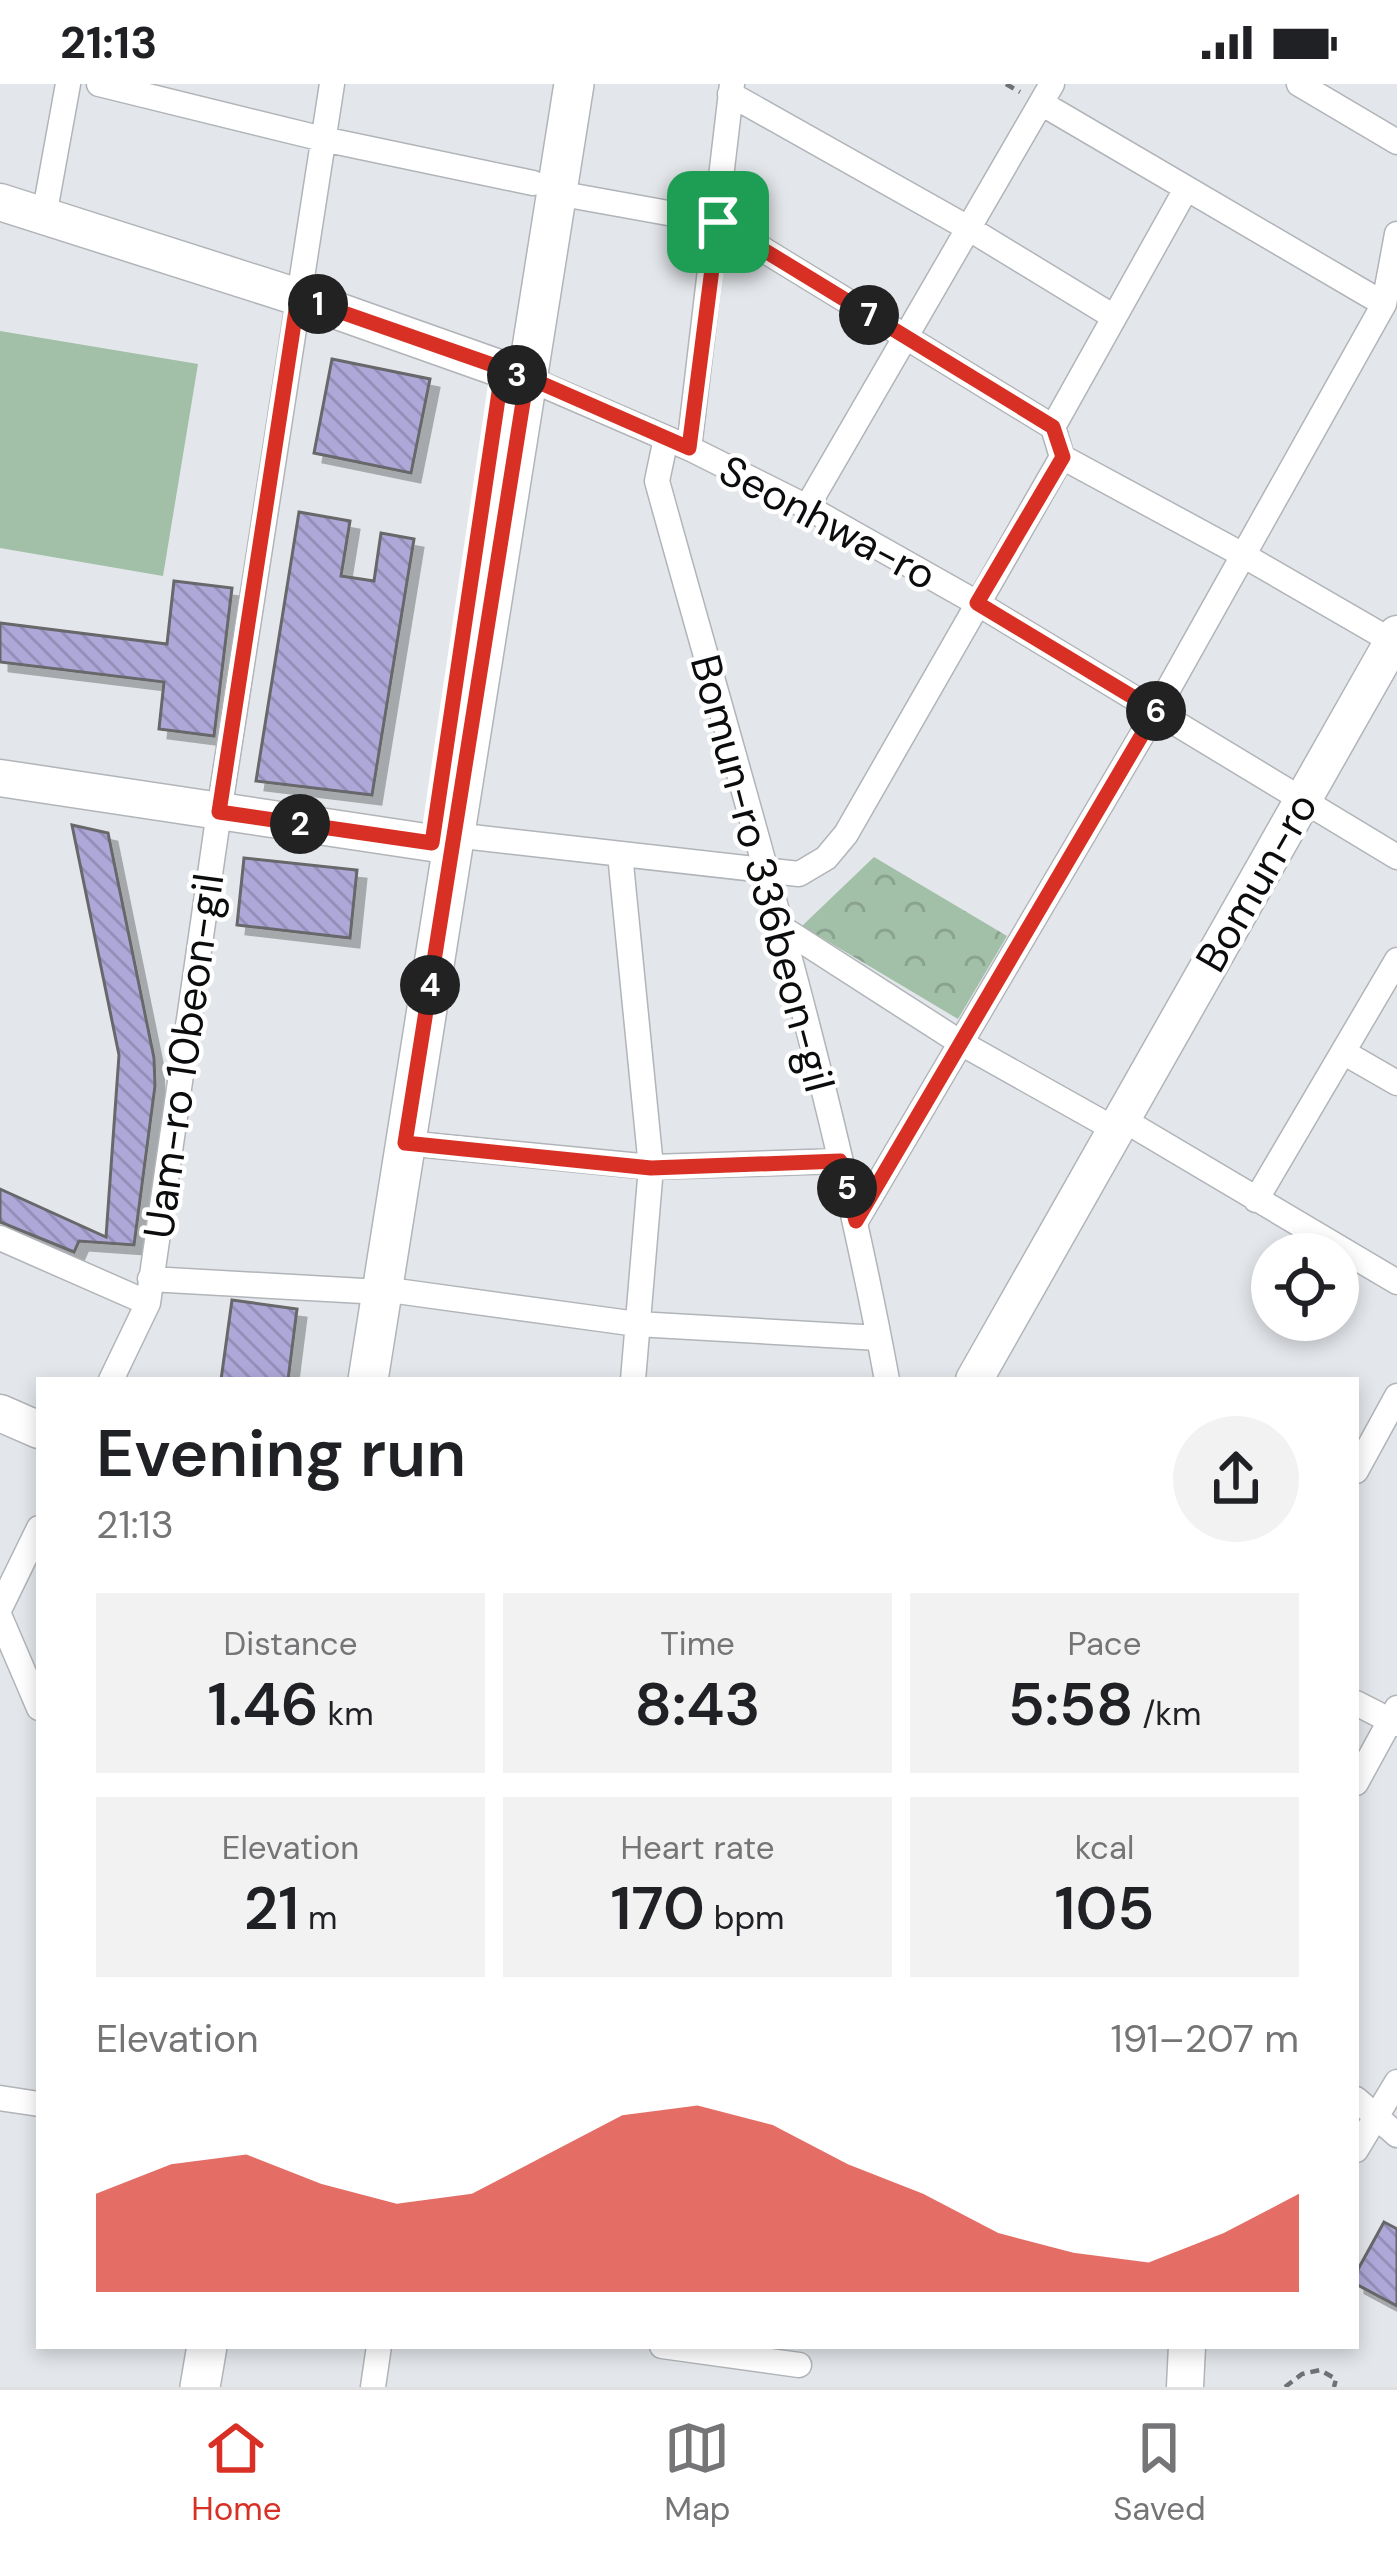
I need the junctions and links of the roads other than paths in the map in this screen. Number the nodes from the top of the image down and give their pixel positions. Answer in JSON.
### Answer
{"nodes":[{"id":1,"x":68,"y":84,"type":"edge"},
{"id":2,"x":98,"y":84,"type":"edge"},
{"id":3,"x":332,"y":84,"type":"edge"},
{"id":4,"x":548,"y":84,"type":"edge"},
{"id":5,"x":574,"y":84,"type":"edge"},
{"id":6,"x":1299,"y":84,"type":"edge"},
{"id":7,"x":731,"y":89,"type":"edge"},
{"id":8,"x":1046,"y":93,"type":"edge"},
{"id":9,"x":323,"y":139,"type":"junction"},
{"id":10,"x":1397,"y":142,"type":"edge"},
{"id":11,"x":545,"y":188,"type":"junction"},
{"id":12,"x":1186,"y":188,"type":"junction"},
{"id":13,"x":0,"y":202,"type":"edge"},
{"id":14,"x":44,"y":216,"type":"junction"},
{"id":15,"x":718,"y":222,"type":"junction"},
{"id":16,"x":968,"y":228,"type":"junction"},
{"id":17,"x":1397,"y":234,"type":"edge"},
{"id":18,"x":298,"y":297,"type":"junction"},
{"id":19,"x":1384,"y":304,"type":"junction"},
{"id":20,"x":1114,"y":317,"type":"junction"},
{"id":21,"x":905,"y":338,"type":"junction"},
{"id":22,"x":515,"y":375,"type":"junction"},
{"id":23,"x":1053,"y":427,"type":"junction"},
{"id":24,"x":678,"y":443,"type":"junction"},
{"id":25,"x":1063,"y":457,"type":"junction"},
{"id":26,"x":807,"y":507,"type":"junction"},
{"id":27,"x":1243,"y":555,"type":"junction"},
{"id":28,"x":977,"y":603,"type":"junction"},
{"id":29,"x":1396,"y":640,"type":"edge"},
{"id":30,"x":1156,"y":711,"type":"junction"},
{"id":31,"x":0,"y":778,"type":"edge"},
{"id":32,"x":1304,"y":797,"type":"junction"},
{"id":33,"x":219,"y":812,"type":"junction"},
{"id":34,"x":443,"y":839,"type":"junction"},
{"id":35,"x":620,"y":854,"type":"junction"},
{"id":36,"x":1397,"y":857,"type":"edge"},
{"id":37,"x":765,"y":872,"type":"junction"},
{"id":38,"x":779,"y":926,"type":"junction"},
{"id":39,"x":1397,"y":960,"type":"edge"},
{"id":40,"x":961,"y":1043,"type":"junction"},
{"id":41,"x":1343,"y":1052,"type":"junction"},
{"id":42,"x":1397,"y":1082,"type":"edge"},
{"id":43,"x":1119,"y":1125,"type":"junction"},
{"id":44,"x":405,"y":1143,"type":"junction"},
{"id":45,"x":840,"y":1161,"type":"junction"},
{"id":46,"x":651,"y":1168,"type":"junction"},
{"id":47,"x":1256,"y":1200,"type":"junction"},
{"id":48,"x":856,"y":1221,"type":"junction"},
{"id":49,"x":0,"y":1238,"type":"edge"},
{"id":50,"x":1397,"y":1282,"type":"edge"},
{"id":51,"x":373,"y":1290,"type":"junction"},
{"id":52,"x":149,"y":1291,"type":"junction"},
{"id":53,"x":638,"y":1324,"type":"junction"},
{"id":54,"x":879,"y":1338,"type":"junction"},
{"id":55,"x":112,"y":1377,"type":"edge"},
{"id":56,"x":351,"y":1377,"type":"edge"},
{"id":57,"x":368,"y":1377,"type":"edge"},
{"id":58,"x":632,"y":1377,"type":"edge"},
{"id":59,"x":886,"y":1377,"type":"edge"},
{"id":60,"x":976,"y":1377,"type":"edge"},
{"id":61,"x":1397,"y":1396,"type":"edge"},
{"id":62,"x":0,"y":1413,"type":"edge"},
{"id":63,"x":36,"y":1429,"type":"edge"},
{"id":64,"x":1359,"y":1466,"type":"edge"},
{"id":65,"x":36,"y":1534,"type":"edge"},
{"id":66,"x":0,"y":1612,"type":"edge"},
{"id":67,"x":36,"y":1701,"type":"edge"},
{"id":68,"x":1359,"y":1703,"type":"edge"},
{"id":69,"x":1395,"y":1718,"type":"edge"},
{"id":70,"x":1359,"y":1778,"type":"edge"},
{"id":71,"x":1397,"y":2082,"type":"edge"},
{"id":72,"x":0,"y":2098,"type":"edge"},
{"id":73,"x":1359,"y":2102,"type":"edge"},
{"id":74,"x":36,"y":2104,"type":"edge"},
{"id":75,"x":1376,"y":2117,"type":"junction"},
{"id":76,"x":1397,"y":2135,"type":"edge"},
{"id":77,"x":1359,"y":2145,"type":"edge"},
{"id":78,"x":206,"y":2349,"type":"edge"},
{"id":79,"x":222,"y":2349,"type":"edge"},
{"id":80,"x":380,"y":2349,"type":"edge"},
{"id":81,"x":683,"y":2349,"type":"edge"},
{"id":82,"x":1187,"y":2349,"type":"edge"},
{"id":83,"x":799,"y":2366,"type":"edge"},
{"id":84,"x":200,"y":2387,"type":"edge"},
{"id":85,"x":216,"y":2387,"type":"edge"},
{"id":86,"x":374,"y":2387,"type":"edge"},
{"id":87,"x":1185,"y":2387,"type":"edge"}],
"edges":[{"from":1,"to":14,"type":"street"},
{"from":2,"to":9,"type":"street"},
{"from":3,"to":9,"type":"street","name":"Uam-ro 10beon-gil"},
{"from":4,"to":11,"type":"main road"},
{"from":5,"to":11,"type":"main road"},
{"from":6,"to":10,"type":"street"},
{"from":7,"to":15,"type":"street","name":"Bomun-ro 336beon-gil"},
{"from":7,"to":16,"type":"street"},
{"from":8,"to":12,"type":"street"},
{"from":8,"to":16,"type":"street"},
{"from":9,"to":11,"type":"street"},
{"from":9,"to":18,"type":"street","name":"Uam-ro 10beon-gil"},
{"from":11,"to":15,"type":"street"},
{"from":11,"to":22,"type":"main road"},
{"from":12,"to":19,"type":"street"},
{"from":12,"to":20,"type":"street"},
{"from":13,"to":14,"type":"main road","name":"Seonhwa-ro"},
{"from":14,"to":18,"type":"main road","name":"Seonhwa-ro"},
{"from":15,"to":21,"type":"street"},
{"from":15,"to":24,"type":"street","name":"Bomun-ro 336beon-gil"},
{"from":16,"to":20,"type":"street"},
{"from":16,"to":21,"type":"street"},
{"from":17,"to":19,"type":"street"},
{"from":18,"to":22,"type":"main road","name":"Seonhwa-ro"},
{"from":18,"to":33,"type":"street","name":"Uam-ro 10beon-gil"},
{"from":19,"to":27,"type":"street"},
{"from":20,"to":23,"type":"street"},
{"from":21,"to":23,"type":"street"},
{"from":21,"to":26,"type":"street"},
{"from":22,"to":24,"type":"street","name":"Seonhwa-ro"},
{"from":22,"to":34,"type":"main road"},
{"from":23,"to":25,"type":"street"},
{"from":24,"to":26,"type":"street","name":"Seonhwa-ro"},
{"from":24,"to":37,"type":"street","name":"Bomun-ro 336beon-gil"},
{"from":25,"to":27,"type":"street"},
{"from":25,"to":28,"type":"street","name":"Seonhwa-ro"},
{"from":26,"to":28,"type":"street","name":"Seonhwa-ro"},
{"from":27,"to":29,"type":"street"},
{"from":27,"to":30,"type":"street"},
{"from":28,"to":30,"type":"street","name":"Seonhwa-ro"},
{"from":28,"to":37,"type":"street"},
{"from":29,"to":32,"type":"main road","name":"Bomun-ro"},
{"from":30,"to":32,"type":"street","name":"Seonhwa-ro"},
{"from":30,"to":40,"type":"street"},
{"from":31,"to":33,"type":"main road"},
{"from":32,"to":36,"type":"street","name":"Seonhwa-ro"},
{"from":32,"to":43,"type":"main road","name":"Bomun-ro"},
{"from":33,"to":34,"type":"main road"},
{"from":33,"to":52,"type":"street","name":"Uam-ro 10beon-gil"},
{"from":34,"to":35,"type":"street"},
{"from":34,"to":44,"type":"main road"},
{"from":34,"to":51,"type":"main road"},
{"from":35,"to":37,"type":"street"},
{"from":35,"to":46,"type":"street"},
{"from":37,"to":38,"type":"street","name":"Bomun-ro 336beon-gil"},
{"from":38,"to":40,"type":"street"},
{"from":38,"to":45,"type":"street","name":"Bomun-ro 336beon-gil"},
{"from":39,"to":41,"type":"street"},
{"from":40,"to":43,"type":"street"},
{"from":40,"to":48,"type":"street"},
{"from":41,"to":42,"type":"street"},
{"from":41,"to":47,"type":"street"},
{"from":43,"to":47,"type":"street"},
{"from":43,"to":60,"type":"main road","name":"Bomun-ro"},
{"from":44,"to":46,"type":"street"},
{"from":44,"to":51,"type":"main road"},
{"from":45,"to":46,"type":"street"},
{"from":45,"to":48,"type":"street","name":"Bomun-ro 336beon-gil"},
{"from":46,"to":53,"type":"street"},
{"from":47,"to":50,"type":"street"},
{"from":48,"to":54,"type":"street","name":"Bomun-ro 336beon-gil"},
{"from":49,"to":52,"type":"street"},
{"from":51,"to":52,"type":"street"},
{"from":51,"to":53,"type":"street"},
{"from":51,"to":56,"type":"main road"},
{"from":51,"to":57,"type":"main road"},
{"from":52,"to":55,"type":"street","name":"Uam-ro 10beon-gil"},
{"from":53,"to":54,"type":"street"},
{"from":53,"to":58,"type":"street"},
{"from":54,"to":59,"type":"street","name":"Bomun-ro 336beon-gil"},
{"from":61,"to":64,"type":"street"},
{"from":62,"to":63,"type":"main road"},
{"from":65,"to":66,"type":"street"},
{"from":66,"to":67,"type":"street"},
{"from":68,"to":69,"type":"street"},
{"from":69,"to":70,"type":"street"},
{"from":71,"to":75,"type":"street"},
{"from":72,"to":74,"type":"street"},
{"from":73,"to":75,"type":"street"},
{"from":75,"to":76,"type":"street"},
{"from":75,"to":77,"type":"street"},
{"from":78,"to":84,"type":"main road"},
{"from":79,"to":85,"type":"main road"},
{"from":80,"to":86,"type":"street"},
{"from":81,"to":83,"type":"street"},
{"from":82,"to":87,"type":"main road"}]}
